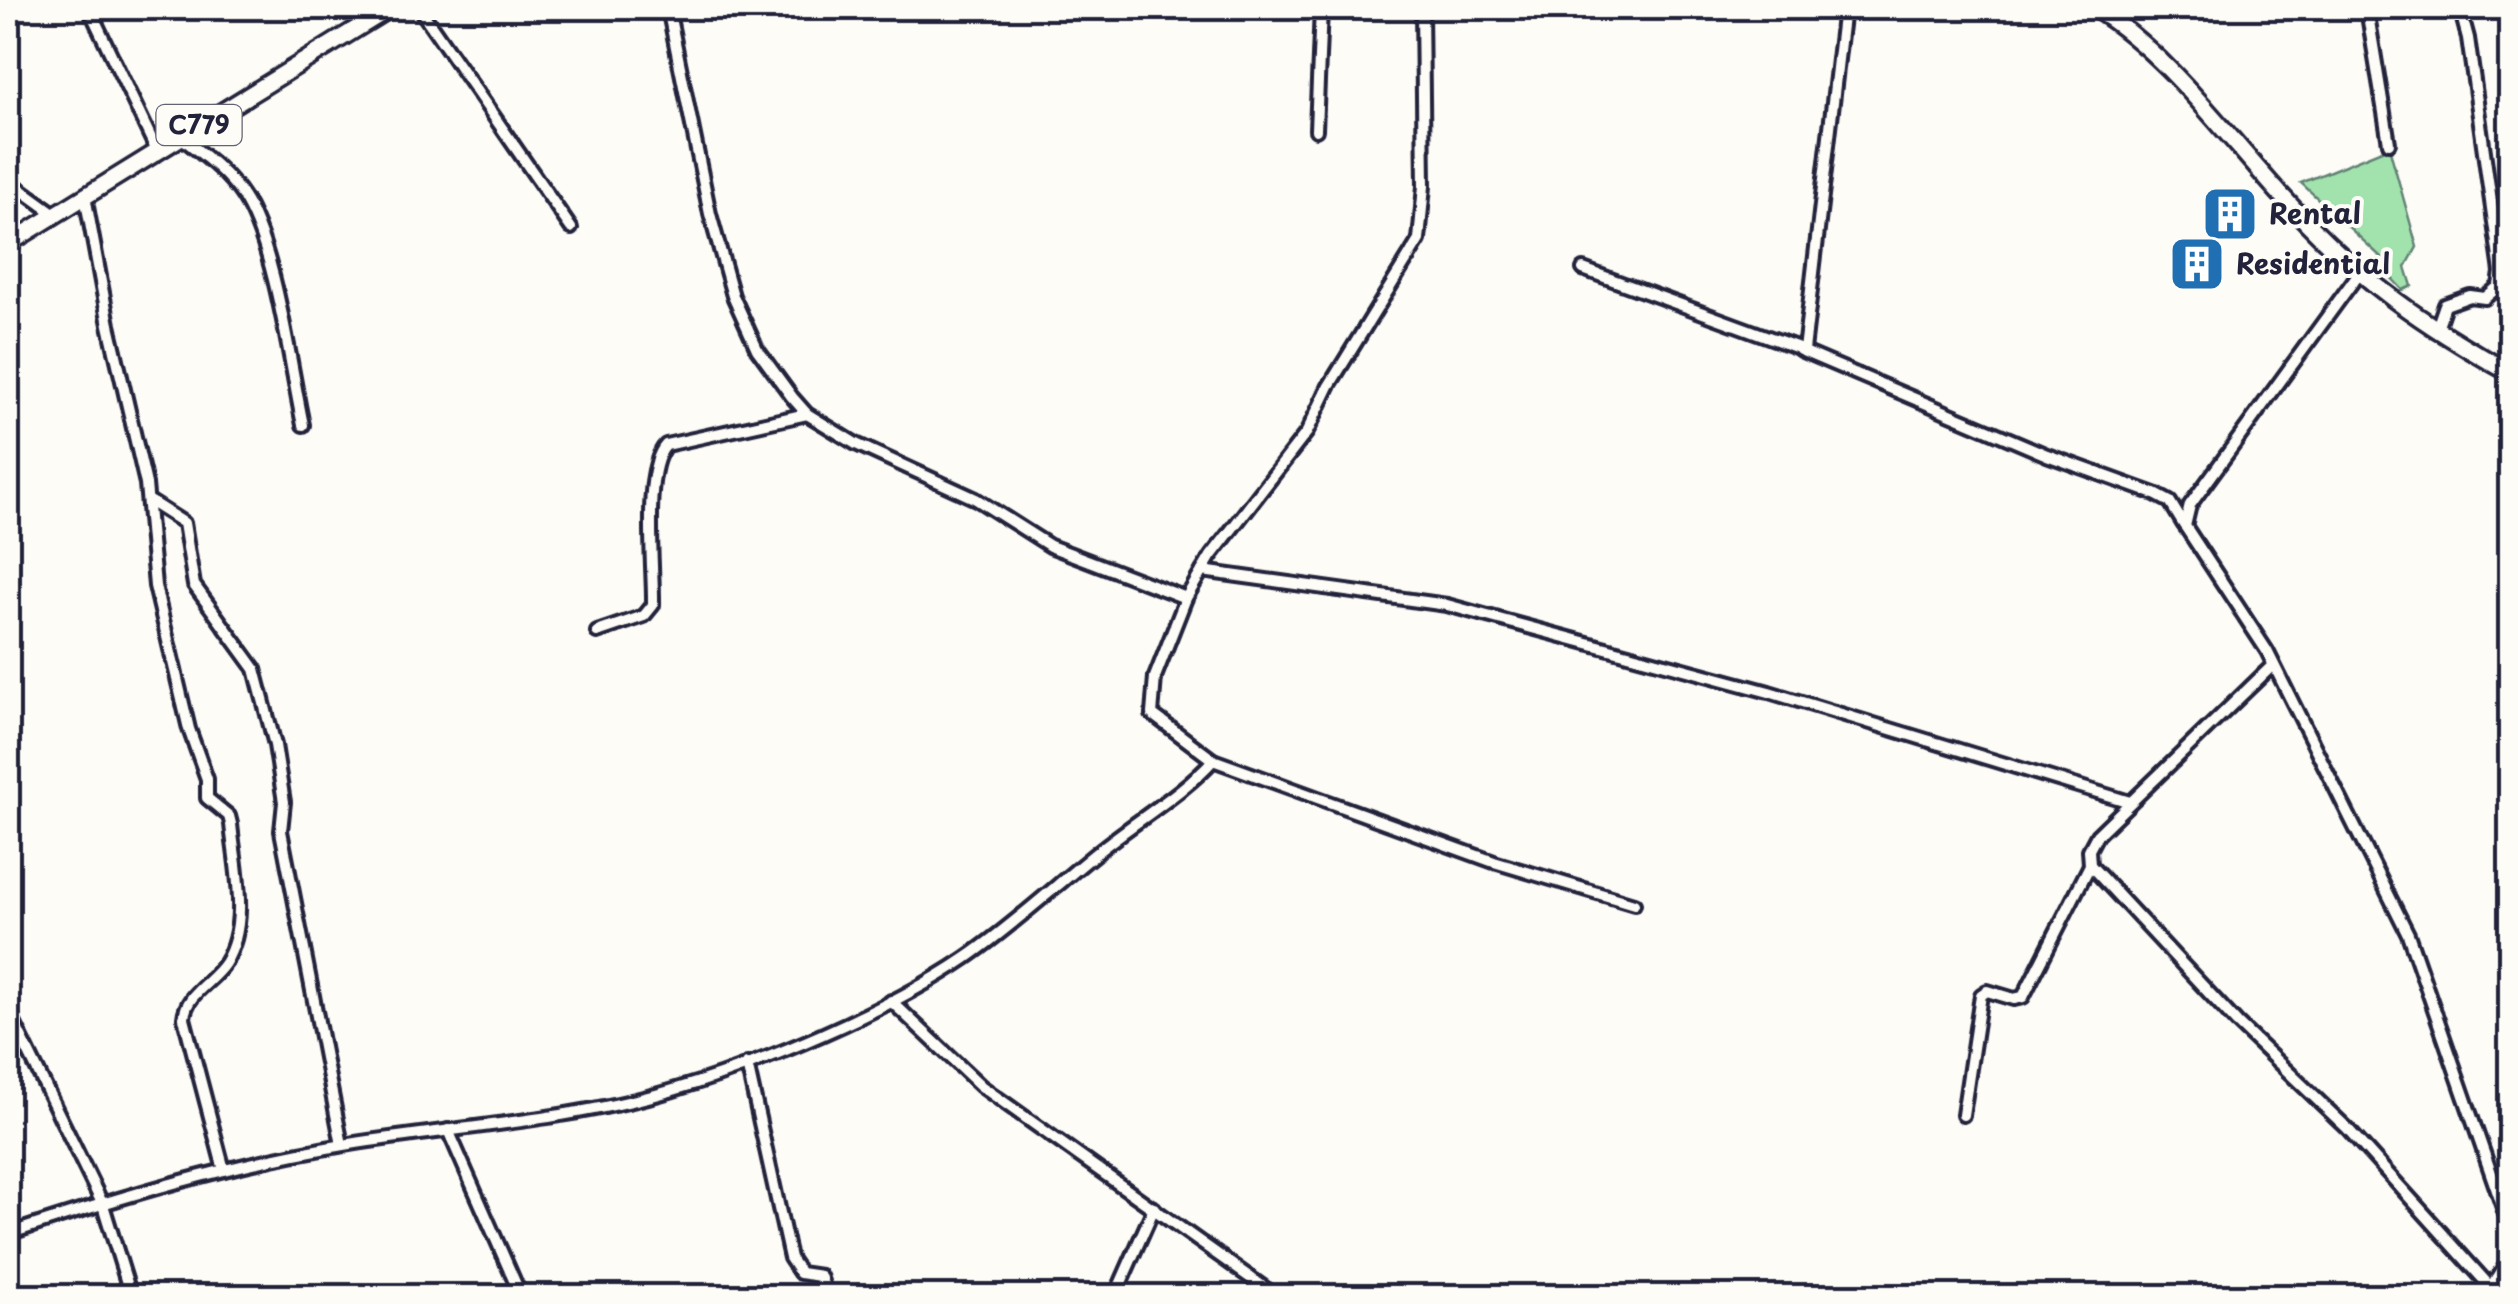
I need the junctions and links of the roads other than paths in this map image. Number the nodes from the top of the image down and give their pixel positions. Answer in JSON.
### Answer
{"nodes":[{"id":1,"x":89,"y":8,"type":"edge"},
{"id":2,"x":390,"y":8,"type":"edge"},
{"id":3,"x":422,"y":8,"type":"edge"},
{"id":4,"x":668,"y":8,"type":"edge"},
{"id":5,"x":1321,"y":8,"type":"edge"},
{"id":6,"x":1422,"y":8,"type":"edge"},
{"id":7,"x":1844,"y":8,"type":"edge"},
{"id":8,"x":2094,"y":8,"type":"edge"},
{"id":9,"x":2366,"y":8,"type":"edge"},
{"id":10,"x":2393,"y":8,"type":"edge"},
{"id":11,"x":2460,"y":8,"type":"edge"},
{"id":12,"x":1316,"y":130,"type":"dead end"},
{"id":13,"x":181,"y":136,"type":"junction"},
{"id":14,"x":2388,"y":143,"type":"dead end"},
{"id":15,"x":157,"y":151,"type":"junction"},
{"id":16,"x":8,"y":180,"type":"edge"},
{"id":17,"x":85,"y":196,"type":"junction"},
{"id":18,"x":55,"y":214,"type":"junction"},
{"id":19,"x":572,"y":228,"type":"dead end"},
{"id":20,"x":8,"y":244,"type":"edge"},
{"id":21,"x":1583,"y":269,"type":"dead end"},
{"id":22,"x":2359,"y":273,"type":"junction"},
{"id":23,"x":2436,"y":332,"type":"junction"},
{"id":24,"x":1800,"y":350,"type":"junction"},
{"id":25,"x":2510,"y":374,"type":"edge"},
{"id":26,"x":807,"y":414,"type":"junction"},
{"id":27,"x":304,"y":425,"type":"dead end"},
{"id":28,"x":148,"y":500,"type":"junction"},
{"id":29,"x":2185,"y":526,"type":"junction"},
{"id":30,"x":1202,"y":571,"type":"junction"},
{"id":31,"x":1186,"y":598,"type":"junction"},
{"id":32,"x":597,"y":632,"type":"dead end"},
{"id":33,"x":2273,"y":665,"type":"junction"},
{"id":34,"x":1213,"y":760,"type":"junction"},
{"id":35,"x":2130,"y":802,"type":"junction"},
{"id":36,"x":2090,"y":864,"type":"junction"},
{"id":37,"x":1634,"y":904,"type":"dead end"},
{"id":38,"x":891,"y":1001,"type":"junction"},
{"id":39,"x":8,"y":1010,"type":"edge"},
{"id":40,"x":747,"y":1064,"type":"junction"},
{"id":41,"x":1963,"y":1115,"type":"dead end"},
{"id":42,"x":448,"y":1130,"type":"junction"},
{"id":43,"x":342,"y":1146,"type":"junction"},
{"id":44,"x":224,"y":1170,"type":"junction"},
{"id":45,"x":103,"y":1205,"type":"junction"},
{"id":46,"x":1154,"y":1208,"type":"junction"},
{"id":47,"x":2510,"y":1228,"type":"edge"},
{"id":48,"x":8,"y":1234,"type":"edge"},
{"id":49,"x":2510,"y":1264,"type":"edge"},
{"id":50,"x":2492,"y":1294,"type":"edge"},
{"id":51,"x":130,"y":1296,"type":"edge"},
{"id":52,"x":521,"y":1296,"type":"edge"},
{"id":53,"x":827,"y":1296,"type":"edge"},
{"id":54,"x":1114,"y":1296,"type":"edge"},
{"id":55,"x":1276,"y":1296,"type":"edge"}],
"edges":[{"from":1,"to":15,"type":"street"},
{"from":2,"to":13,"type":"main road","number":"C779"},
{"from":3,"to":19,"type":"street"},
{"from":4,"to":26,"type":"street"},
{"from":5,"to":12,"type":"street"},
{"from":6,"to":30,"type":"street"},
{"from":7,"to":24,"type":"street"},
{"from":8,"to":22,"type":"main road"},
{"from":9,"to":10,"type":"street"},
{"from":9,"to":14,"type":"street"},
{"from":11,"to":23,"type":"street"},
{"from":13,"to":15,"type":"main road","number":"C779"},
{"from":13,"to":27,"type":"street"},
{"from":15,"to":17,"type":"main road","number":"C779"},
{"from":16,"to":18,"type":"street"},
{"from":17,"to":18,"type":"main road","number":"C779"},
{"from":17,"to":28,"type":"street"},
{"from":18,"to":20,"type":"main road","number":"C779"},
{"from":21,"to":24,"type":"street"},
{"from":22,"to":23,"type":"main road"},
{"from":22,"to":29,"type":"street"},
{"from":23,"to":25,"type":"main road"},
{"from":24,"to":29,"type":"street"},
{"from":26,"to":31,"type":"street"},
{"from":26,"to":32,"type":"street"},
{"from":28,"to":43,"type":"street"},
{"from":28,"to":44,"type":"street"},
{"from":29,"to":33,"type":"street"},
{"from":30,"to":31,"type":"street"},
{"from":30,"to":35,"type":"street"},
{"from":31,"to":34,"type":"street"},
{"from":33,"to":35,"type":"street"},
{"from":33,"to":47,"type":"street"},
{"from":34,"to":37,"type":"street"},
{"from":34,"to":38,"type":"street"},
{"from":35,"to":36,"type":"street"},
{"from":36,"to":41,"type":"street"},
{"from":36,"to":50,"type":"street"},
{"from":38,"to":40,"type":"street"},
{"from":38,"to":46,"type":"street"},
{"from":39,"to":45,"type":"street"},
{"from":40,"to":42,"type":"street"},
{"from":40,"to":53,"type":"street"},
{"from":42,"to":43,"type":"street"},
{"from":42,"to":52,"type":"street"},
{"from":43,"to":44,"type":"street"},
{"from":44,"to":45,"type":"street"},
{"from":45,"to":48,"type":"street"},
{"from":45,"to":51,"type":"street"},
{"from":46,"to":54,"type":"street"},
{"from":46,"to":55,"type":"street"},
{"from":49,"to":50,"type":"highway"}]}
